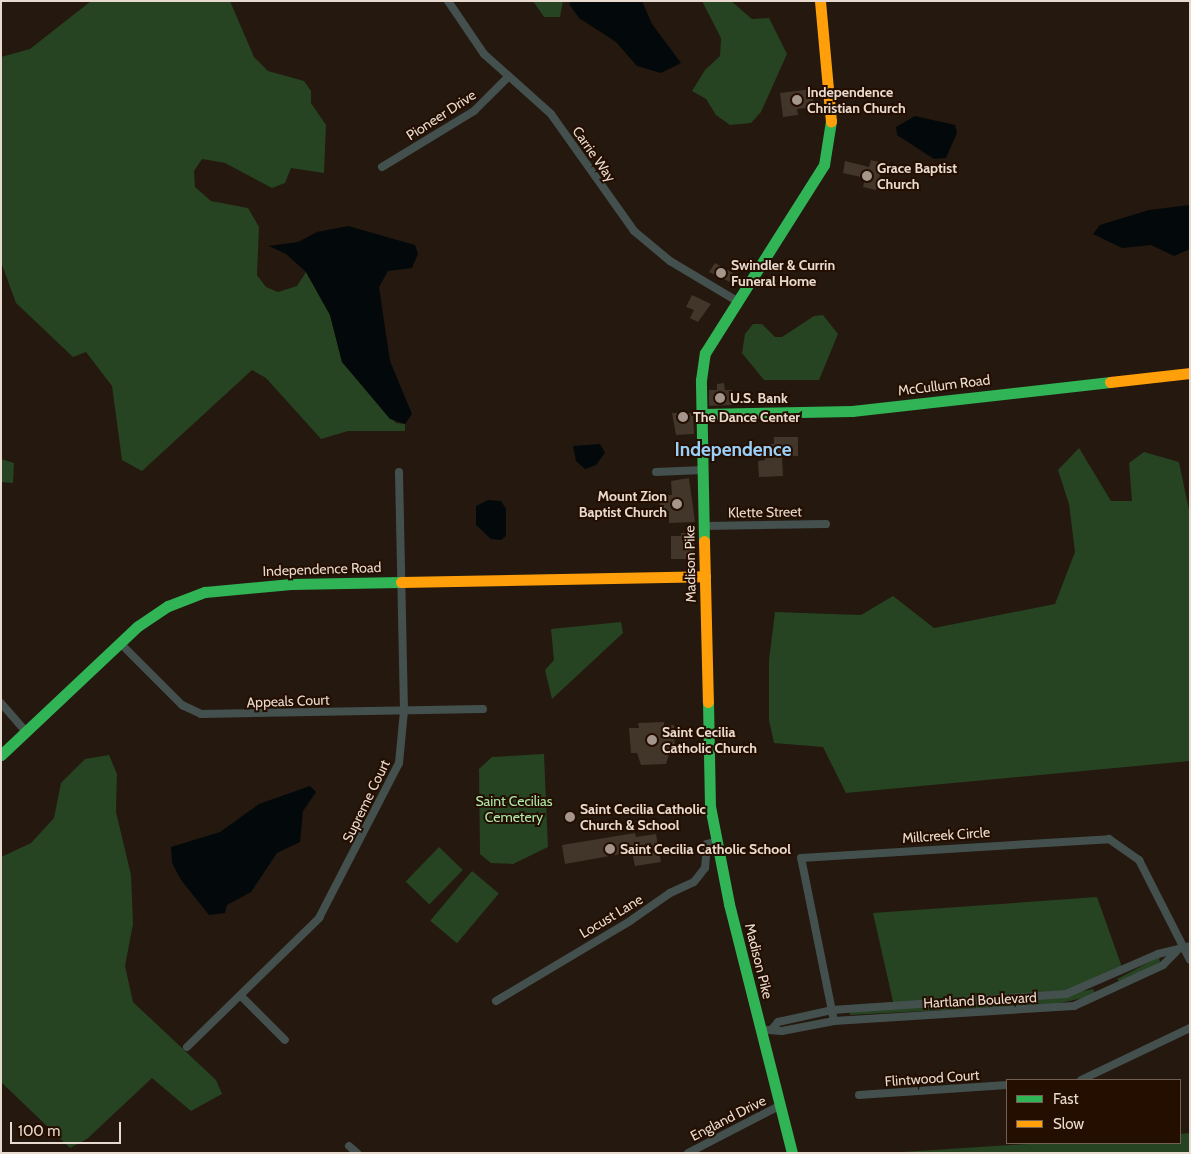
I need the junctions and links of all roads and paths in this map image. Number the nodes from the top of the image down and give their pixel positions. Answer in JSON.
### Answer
{"nodes":[{"id":1,"x":448,"y":1,"type":"edge"},
{"id":2,"x":820,"y":1,"type":"edge"},
{"id":3,"x":508,"y":77,"type":"junction"},
{"id":4,"x":382,"y":167,"type":"dead end"},
{"id":5,"x":737,"y":301,"type":"junction"},
{"id":6,"x":1190,"y":373,"type":"edge"},
{"id":7,"x":702,"y":414,"type":"junction"},
{"id":8,"x":703,"y":470,"type":"junction"},
{"id":9,"x":399,"y":472,"type":"dead end"},
{"id":10,"x":656,"y":472,"type":"dead end"},
{"id":11,"x":826,"y":524,"type":"dead end"},
{"id":12,"x":704,"y":526,"type":"junction"},
{"id":13,"x":705,"y":576,"type":"junction"},
{"id":14,"x":401,"y":582,"type":"junction"},
{"id":15,"x":120,"y":643,"type":"junction"},
{"id":16,"x":1,"y":702,"type":"edge"},
{"id":17,"x":483,"y":709,"type":"dead end"},
{"id":18,"x":404,"y":711,"type":"junction"},
{"id":19,"x":26,"y":732,"type":"junction"},
{"id":20,"x":1,"y":755,"type":"edge"},
{"id":21,"x":716,"y":842,"type":"junction"},
{"id":22,"x":1183,"y":949,"type":"edge"},
{"id":23,"x":1190,"y":960,"type":"edge"},
{"id":24,"x":241,"y":996,"type":"junction"},
{"id":25,"x":496,"y":1001,"type":"dead end"},
{"id":26,"x":832,"y":1010,"type":"junction"},
{"id":27,"x":834,"y":1021,"type":"junction"},
{"id":28,"x":1190,"y":1028,"type":"edge"},
{"id":29,"x":766,"y":1030,"type":"junction"},
{"id":30,"x":285,"y":1040,"type":"dead end"},
{"id":31,"x":187,"y":1047,"type":"dead end"},
{"id":32,"x":1083,"y":1079,"type":"edge"},
{"id":33,"x":1006,"y":1085,"type":"edge"},
{"id":34,"x":859,"y":1095,"type":"dead end"},
{"id":35,"x":779,"y":1106,"type":"junction"},
{"id":36,"x":349,"y":1146,"type":"dead end"},
{"id":37,"x":356,"y":1153,"type":"edge"},
{"id":38,"x":688,"y":1153,"type":"edge"},
{"id":39,"x":792,"y":1153,"type":"edge"}],
"edges":[{"from":1,"to":3,"type":"street","name":"Carrie Way"},
{"from":2,"to":5,"type":"street","name":"Madison Pike"},
{"from":3,"to":4,"type":"street","name":"Pioneer Drive"},
{"from":3,"to":5,"type":"street","name":"Carrie Way"},
{"from":5,"to":7,"type":"street","name":"Madison Pike"},
{"from":6,"to":7,"type":"street","name":"McCullum Road"},
{"from":7,"to":8,"type":"street","name":"Madison Pike"},
{"from":8,"to":10,"type":"street"},
{"from":8,"to":12,"type":"street","name":"Madison Pike"},
{"from":9,"to":14,"type":"street","name":"Supreme Court"},
{"from":11,"to":12,"type":"street","name":"Klette Street"},
{"from":12,"to":13,"type":"street","name":"Madison Pike"},
{"from":13,"to":14,"type":"street","name":"Independence Road"},
{"from":13,"to":21,"type":"street","name":"Madison Pike"},
{"from":14,"to":15,"type":"street","name":"Independence Road"},
{"from":14,"to":18,"type":"street","name":"Supreme Court"},
{"from":15,"to":18,"type":"street","name":"Appeals Court"},
{"from":15,"to":19,"type":"street","name":"Independence Road"},
{"from":16,"to":19,"type":"street"},
{"from":17,"to":18,"type":"street","name":"Appeals Court"},
{"from":18,"to":24,"type":"street","name":"Supreme Court"},
{"from":19,"to":20,"type":"street","name":"Independence Road"},
{"from":21,"to":25,"type":"street","name":"Locust Lane"},
{"from":21,"to":29,"type":"street","name":"Madison Pike"},
{"from":22,"to":23,"type":"street","name":"Millcreek Circle"},
{"from":22,"to":26,"type":"street","name":"Hartland Boulevard"},
{"from":22,"to":26,"type":"street","name":"Millcreek Circle"},
{"from":22,"to":27,"type":"street","name":"Hartland Boulevard"},
{"from":24,"to":30,"type":"street"},
{"from":24,"to":31,"type":"street","name":"Supreme Court"},
{"from":26,"to":27,"type":"street","name":"Millcreek Circle"},
{"from":26,"to":29,"type":"street","name":"Hartland Boulevard"},
{"from":27,"to":29,"type":"street","name":"Hartland Boulevard"},
{"from":28,"to":32,"type":"street"},
{"from":29,"to":35,"type":"street","name":"Madison Pike"},
{"from":33,"to":34,"type":"street","name":"Flintwood Court"},
{"from":35,"to":38,"type":"street","name":"England Drive"},
{"from":35,"to":39,"type":"street","name":"Madison Pike"},
{"from":36,"to":37,"type":"street"}]}
